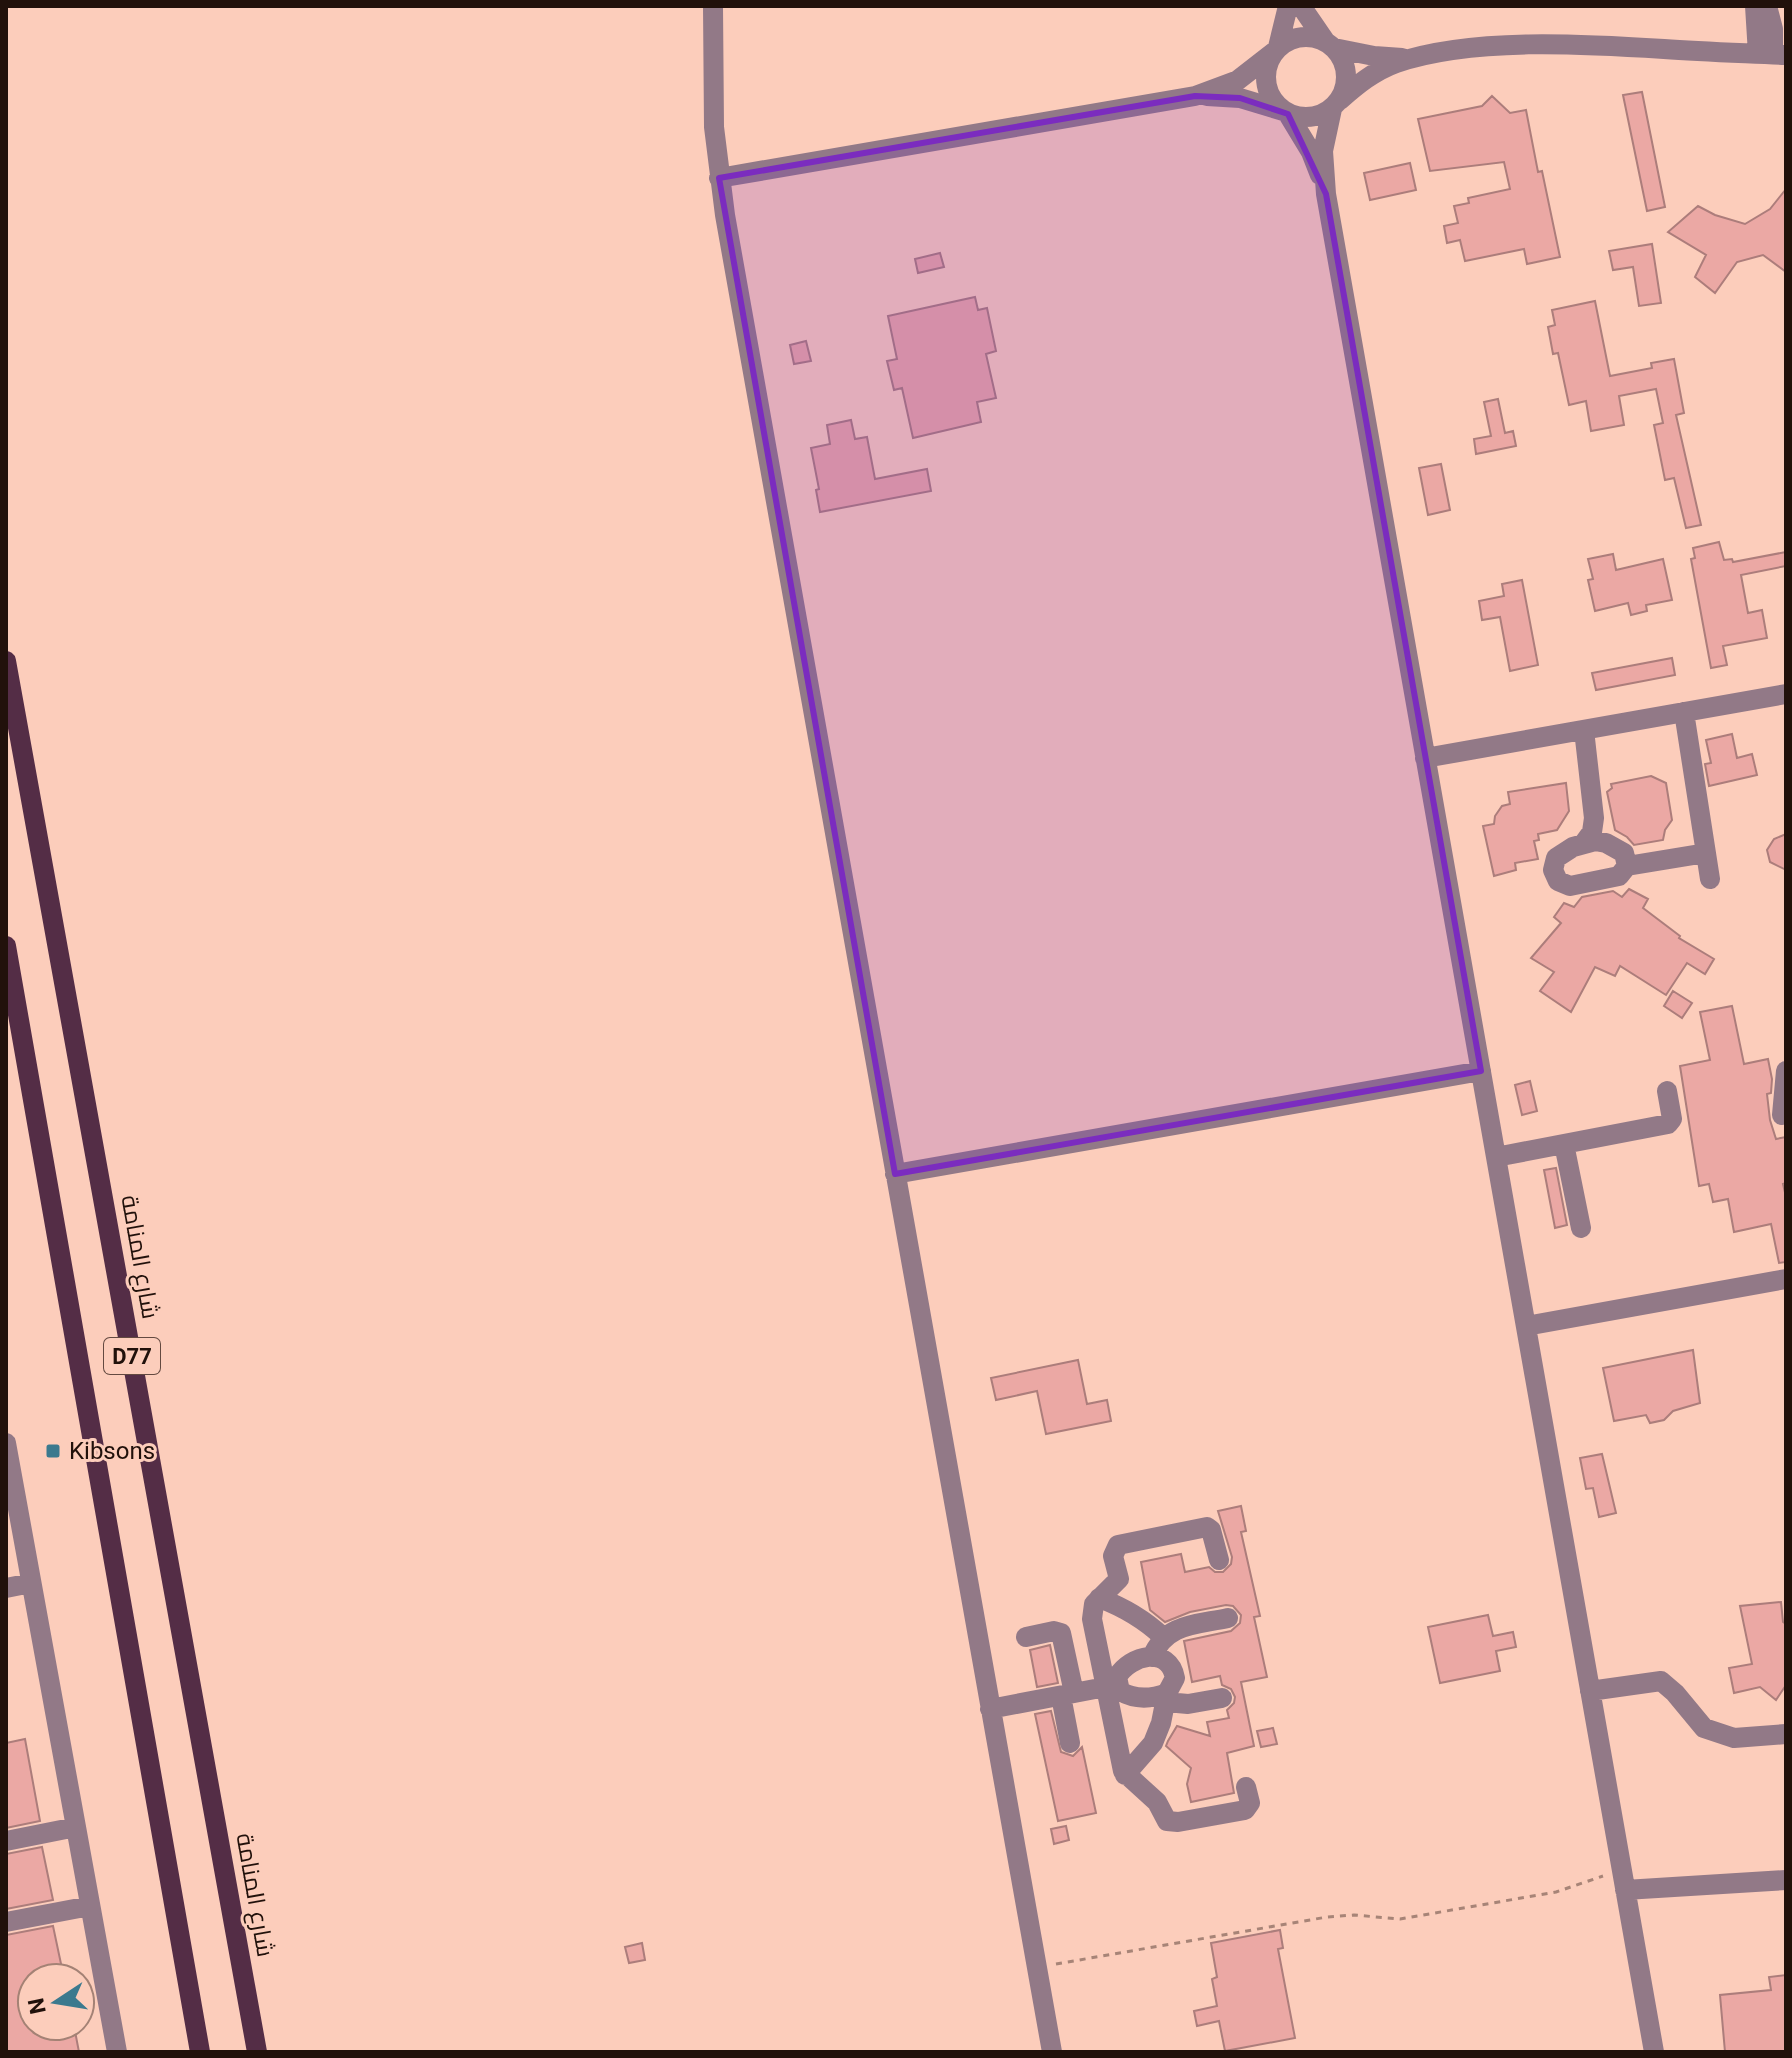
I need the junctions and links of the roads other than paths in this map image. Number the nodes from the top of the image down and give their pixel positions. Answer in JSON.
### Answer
{"nodes":[{"id":1,"x":713,"y":6,"type":"edge"},
{"id":2,"x":1288,"y":6,"type":"edge"},
{"id":3,"x":1301,"y":6,"type":"edge"},
{"id":4,"x":1755,"y":6,"type":"edge"},
{"id":5,"x":1767,"y":6,"type":"edge"},
{"id":6,"x":1329,"y":44,"type":"junction"},
{"id":7,"x":1276,"y":50,"type":"junction"},
{"id":8,"x":1772,"y":54,"type":"edge"},
{"id":9,"x":1414,"y":58,"type":"junction"},
{"id":10,"x":1195,"y":96,"type":"junction"},
{"id":11,"x":1336,"y":104,"type":"junction"},
{"id":12,"x":1285,"y":112,"type":"junction"},
{"id":13,"x":719,"y":178,"type":"junction"},
{"id":14,"x":1326,"y":194,"type":"junction"},
{"id":15,"x":6,"y":661,"type":"edge"},
{"id":16,"x":1786,"y":694,"type":"edge"},
{"id":17,"x":1684,"y":712,"type":"junction"},
{"id":18,"x":1584,"y":730,"type":"junction"},
{"id":19,"x":1425,"y":758,"type":"junction"},
{"id":20,"x":1584,"y":843,"type":"junction"},
{"id":21,"x":1706,"y":853,"type":"junction"},
{"id":22,"x":1627,"y":866,"type":"junction"},
{"id":23,"x":1710,"y":879,"type":"dead end"},
{"id":24,"x":6,"y":946,"type":"edge"},
{"id":25,"x":1481,"y":1071,"type":"junction"},
{"id":26,"x":1786,"y":1071,"type":"edge"},
{"id":27,"x":1667,"y":1091,"type":"dead end"},
{"id":28,"x":1782,"y":1115,"type":"dead end"},
{"id":29,"x":1564,"y":1144,"type":"junction"},
{"id":30,"x":1496,"y":1157,"type":"junction"},
{"id":31,"x":895,"y":1174,"type":"junction"},
{"id":32,"x":1581,"y":1228,"type":"dead end"},
{"id":33,"x":1786,"y":1279,"type":"edge"},
{"id":34,"x":1526,"y":1326,"type":"junction"},
{"id":35,"x":6,"y":1443,"type":"edge"},
{"id":36,"x":1219,"y":1560,"type":"dead end"},
{"id":37,"x":31,"y":1583,"type":"junction"},
{"id":38,"x":6,"y":1588,"type":"edge"},
{"id":39,"x":1099,"y":1598,"type":"junction"},
{"id":40,"x":1228,"y":1618,"type":"dead end"},
{"id":41,"x":1026,"y":1637,"type":"dead end"},
{"id":42,"x":1163,"y":1637,"type":"junction"},
{"id":43,"x":1152,"y":1657,"type":"junction"},
{"id":44,"x":1111,"y":1686,"type":"junction"},
{"id":45,"x":1590,"y":1691,"type":"junction"},
{"id":46,"x":1067,"y":1694,"type":"junction"},
{"id":47,"x":1166,"y":1698,"type":"junction"},
{"id":48,"x":1222,"y":1698,"type":"dead end"},
{"id":49,"x":990,"y":1709,"type":"junction"},
{"id":50,"x":1786,"y":1734,"type":"edge"},
{"id":51,"x":1070,"y":1743,"type":"dead end"},
{"id":52,"x":1125,"y":1775,"type":"junction"},
{"id":53,"x":1246,"y":1787,"type":"dead end"},
{"id":54,"x":76,"y":1827,"type":"junction"},
{"id":55,"x":6,"y":1841,"type":"edge"},
{"id":56,"x":1623,"y":1880,"type":"junction"},
{"id":57,"x":1786,"y":1880,"type":"edge"},
{"id":58,"x":90,"y":1906,"type":"junction"},
{"id":59,"x":6,"y":1922,"type":"edge"},
{"id":60,"x":117,"y":2052,"type":"edge"},
{"id":61,"x":200,"y":2052,"type":"edge"},
{"id":62,"x":257,"y":2052,"type":"edge"},
{"id":63,"x":1052,"y":2052,"type":"edge"},
{"id":64,"x":1654,"y":2052,"type":"edge"}],
"edges":[{"from":1,"to":13,"type":"street"},
{"from":2,"to":7,"type":"street"},
{"from":3,"to":6,"type":"street"},
{"from":4,"to":8,"type":"street"},
{"from":5,"to":8,"type":"street"},
{"from":6,"to":7,"type":"street"},
{"from":6,"to":9,"type":"street"},
{"from":6,"to":11,"type":"street"},
{"from":7,"to":10,"type":"street"},
{"from":7,"to":12,"type":"street"},
{"from":8,"to":9,"type":"street"},
{"from":9,"to":11,"type":"street"},
{"from":10,"to":12,"type":"street"},
{"from":10,"to":13,"type":"street"},
{"from":11,"to":12,"type":"street"},
{"from":11,"to":14,"type":"street"},
{"from":12,"to":14,"type":"street"},
{"from":13,"to":31,"type":"street"},
{"from":14,"to":19,"type":"street"},
{"from":15,"to":62,"type":"main road","name":"شارع المنامة","number":"D77"},
{"from":16,"to":17,"type":"street"},
{"from":17,"to":18,"type":"street"},
{"from":17,"to":21,"type":"street"},
{"from":18,"to":19,"type":"street"},
{"from":18,"to":20,"type":"street"},
{"from":19,"to":25,"type":"street"},
{"from":20,"to":22,"type":"street"},
{"from":20,"to":22,"type":"street"},
{"from":21,"to":22,"type":"street"},
{"from":21,"to":23,"type":"street"},
{"from":24,"to":61,"type":"main road","number":"D77"},
{"from":25,"to":30,"type":"street"},
{"from":25,"to":31,"type":"street"},
{"from":26,"to":28,"type":"street"},
{"from":27,"to":29,"type":"street"},
{"from":29,"to":30,"type":"street"},
{"from":29,"to":32,"type":"street"},
{"from":30,"to":34,"type":"street"},
{"from":31,"to":49,"type":"street"},
{"from":33,"to":34,"type":"street"},
{"from":34,"to":45,"type":"street"},
{"from":35,"to":37,"type":"street"},
{"from":36,"to":39,"type":"street"},
{"from":37,"to":38,"type":"street"},
{"from":37,"to":54,"type":"street"},
{"from":39,"to":42,"type":"street"},
{"from":39,"to":44,"type":"street"},
{"from":40,"to":42,"type":"street"},
{"from":41,"to":46,"type":"street"},
{"from":42,"to":43,"type":"street"},
{"from":43,"to":44,"type":"street"},
{"from":43,"to":47,"type":"street"},
{"from":44,"to":46,"type":"street"},
{"from":44,"to":47,"type":"street"},
{"from":44,"to":52,"type":"street"},
{"from":45,"to":50,"type":"street"},
{"from":45,"to":56,"type":"street"},
{"from":46,"to":49,"type":"street"},
{"from":46,"to":51,"type":"street"},
{"from":47,"to":48,"type":"street"},
{"from":47,"to":52,"type":"street"},
{"from":49,"to":63,"type":"street"},
{"from":52,"to":53,"type":"street"},
{"from":54,"to":55,"type":"street"},
{"from":54,"to":58,"type":"street"},
{"from":56,"to":57,"type":"street"},
{"from":56,"to":64,"type":"street"},
{"from":58,"to":59,"type":"street"},
{"from":58,"to":60,"type":"street"}]}
